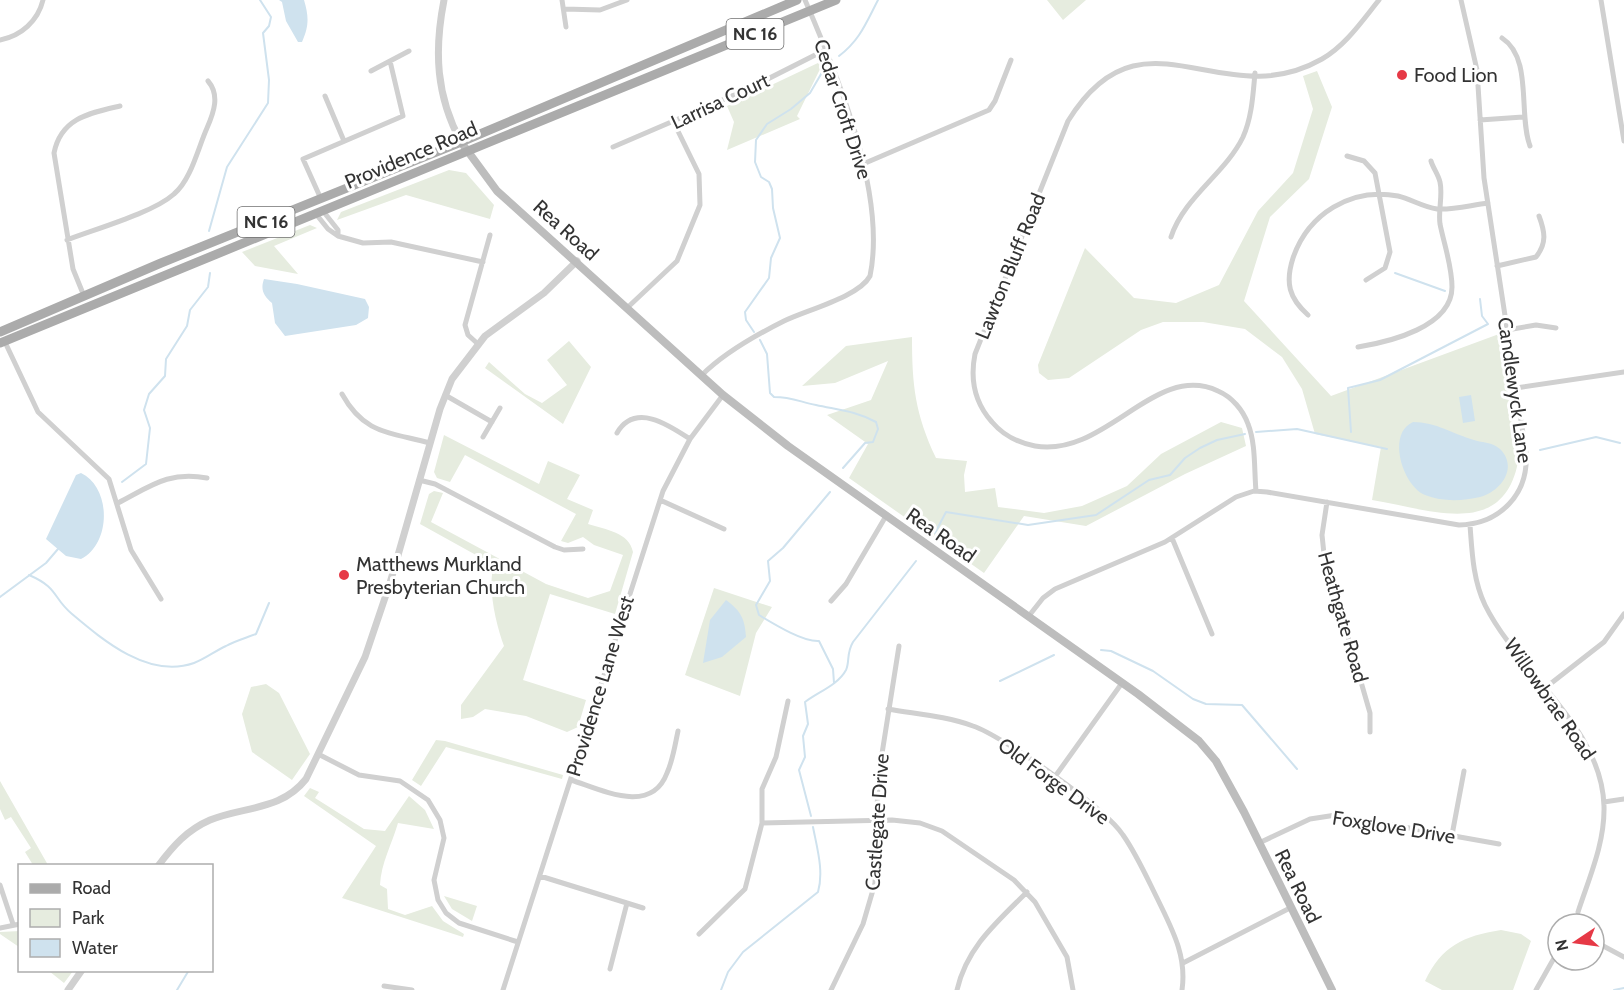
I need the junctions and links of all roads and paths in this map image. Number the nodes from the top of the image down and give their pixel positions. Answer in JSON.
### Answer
{"nodes":[{"id":1,"x":43,"y":0,"type":"edge"},
{"id":2,"x":444,"y":0,"type":"edge"},
{"id":3,"x":562,"y":0,"type":"edge"},
{"id":4,"x":627,"y":0,"type":"edge"},
{"id":5,"x":797,"y":0,"type":"edge"},
{"id":6,"x":805,"y":0,"type":"edge"},
{"id":7,"x":836,"y":0,"type":"edge"},
{"id":8,"x":1379,"y":0,"type":"edge"},
{"id":9,"x":1461,"y":0,"type":"edge"},
{"id":10,"x":1601,"y":0,"type":"edge"},
{"id":11,"x":565,"y":9,"type":"junction"},
{"id":12,"x":810,"y":11,"type":"junction"},
{"id":13,"x":566,"y":27,"type":"dead end"},
{"id":14,"x":1502,"y":38,"type":"dead end"},
{"id":15,"x":0,"y":40,"type":"edge"},
{"id":16,"x":825,"y":50,"type":"junction"},
{"id":17,"x":409,"y":51,"type":"dead end"},
{"id":18,"x":1011,"y":60,"type":"dead end"},
{"id":19,"x":390,"y":61,"type":"junction"},
{"id":20,"x":1218,"y":64,"type":"dead end"},
{"id":21,"x":371,"y":71,"type":"dead end"},
{"id":22,"x":1255,"y":73,"type":"junction"},
{"id":23,"x":1093,"y":80,"type":"dead end"},
{"id":24,"x":207,"y":81,"type":"dead end"},
{"id":25,"x":1624,"y":87,"type":"edge"},
{"id":26,"x":1616,"y":88,"type":"junction"},
{"id":27,"x":325,"y":96,"type":"dead end"},
{"id":28,"x":120,"y":106,"type":"dead end"},
{"id":29,"x":1523,"y":117,"type":"junction"},
{"id":30,"x":1480,"y":120,"type":"junction"},
{"id":31,"x":674,"y":123,"type":"junction"},
{"id":32,"x":344,"y":141,"type":"junction"},
{"id":33,"x":1624,"y":141,"type":"edge"},
{"id":34,"x":461,"y":142,"type":"junction"},
{"id":35,"x":1530,"y":146,"type":"dead end"},
{"id":36,"x":613,"y":147,"type":"dead end"},
{"id":37,"x":467,"y":152,"type":"junction"},
{"id":38,"x":1347,"y":156,"type":"dead end"},
{"id":39,"x":1431,"y":161,"type":"dead end"},
{"id":40,"x":863,"y":164,"type":"junction"},
{"id":41,"x":1378,"y":196,"type":"junction"},
{"id":42,"x":321,"y":199,"type":"junction"},
{"id":43,"x":1488,"y":203,"type":"junction"},
{"id":44,"x":1439,"y":209,"type":"junction"},
{"id":45,"x":320,"y":212,"type":"junction"},
{"id":46,"x":1539,"y":216,"type":"dead end"},
{"id":47,"x":490,"y":236,"type":"dead end"},
{"id":48,"x":1171,"y":237,"type":"dead end"},
{"id":49,"x":67,"y":240,"type":"junction"},
{"id":50,"x":577,"y":261,"type":"junction"},
{"id":51,"x":483,"y":262,"type":"junction"},
{"id":52,"x":1497,"y":266,"type":"junction"},
{"id":53,"x":1366,"y":280,"type":"dead end"},
{"id":54,"x":84,"y":296,"type":"junction"},
{"id":55,"x":627,"y":308,"type":"junction"},
{"id":56,"x":1308,"y":315,"type":"dead end"},
{"id":57,"x":1556,"y":328,"type":"dead end"},
{"id":58,"x":1507,"y":330,"type":"junction"},
{"id":59,"x":1,"y":337,"type":"edge"},
{"id":60,"x":478,"y":344,"type":"junction"},
{"id":61,"x":1358,"y":347,"type":"dead end"},
{"id":62,"x":1624,"y":372,"type":"edge"},
{"id":63,"x":702,"y":375,"type":"junction"},
{"id":64,"x":1516,"y":388,"type":"junction"},
{"id":65,"x":342,"y":394,"type":"dead end"},
{"id":66,"x":723,"y":395,"type":"junction"},
{"id":67,"x":445,"y":396,"type":"junction"},
{"id":68,"x":500,"y":408,"type":"dead end"},
{"id":69,"x":492,"y":422,"type":"junction"},
{"id":70,"x":617,"y":434,"type":"dead end"},
{"id":71,"x":483,"y":437,"type":"dead end"},
{"id":72,"x":690,"y":439,"type":"junction"},
{"id":73,"x":430,"y":444,"type":"junction"},
{"id":74,"x":207,"y":478,"type":"dead end"},
{"id":75,"x":419,"y":480,"type":"junction"},
{"id":76,"x":1256,"y":491,"type":"junction"},
{"id":77,"x":660,"y":500,"type":"junction"},
{"id":78,"x":1327,"y":502,"type":"junction"},
{"id":79,"x":118,"y":503,"type":"junction"},
{"id":80,"x":886,"y":516,"type":"junction"},
{"id":81,"x":1470,"y":525,"type":"junction"},
{"id":82,"x":724,"y":529,"type":"dead end"},
{"id":83,"x":1172,"y":538,"type":"junction"},
{"id":84,"x":583,"y":549,"type":"dead end"},
{"id":85,"x":161,"y":599,"type":"dead end"},
{"id":86,"x":831,"y":601,"type":"dead end"},
{"id":87,"x":1624,"y":614,"type":"edge"},
{"id":88,"x":1028,"y":617,"type":"junction"},
{"id":89,"x":1212,"y":634,"type":"dead end"},
{"id":90,"x":899,"y":646,"type":"dead end"},
{"id":91,"x":1122,"y":683,"type":"junction"},
{"id":92,"x":1545,"y":688,"type":"junction"},
{"id":93,"x":788,"y":701,"type":"dead end"},
{"id":94,"x":888,"y":710,"type":"junction"},
{"id":95,"x":678,"y":732,"type":"dead end"},
{"id":96,"x":1370,"y":732,"type":"dead end"},
{"id":97,"x":320,"y":755,"type":"junction"},
{"id":98,"x":1464,"y":771,"type":"dead end"},
{"id":99,"x":1054,"y":778,"type":"junction"},
{"id":100,"x":571,"y":780,"type":"junction"},
{"id":101,"x":1624,"y":799,"type":"edge"},
{"id":102,"x":1604,"y":802,"type":"junction"},
{"id":103,"x":877,"y":820,"type":"junction"},
{"id":104,"x":762,"y":823,"type":"junction"},
{"id":105,"x":1452,"y":835,"type":"junction"},
{"id":106,"x":1259,"y":843,"type":"junction"},
{"id":107,"x":1499,"y":844,"type":"dead end"},
{"id":108,"x":160,"y":864,"type":"edge"},
{"id":109,"x":540,"y":876,"type":"junction"},
{"id":110,"x":0,"y":885,"type":"edge"},
{"id":111,"x":1027,"y":892,"type":"junction"},
{"id":112,"x":627,"y":903,"type":"junction"},
{"id":113,"x":643,"y":908,"type":"dead end"},
{"id":114,"x":1290,"y":908,"type":"junction"},
{"id":115,"x":1578,"y":912,"type":"dead end"},
{"id":116,"x":16,"y":924,"type":"edge"},
{"id":117,"x":0,"y":928,"type":"edge"},
{"id":118,"x":699,"y":934,"type":"dead end"},
{"id":119,"x":518,"y":942,"type":"junction"},
{"id":120,"x":1606,"y":947,"type":"edge"},
{"id":121,"x":1623,"y":955,"type":"edge"},
{"id":122,"x":1183,"y":963,"type":"junction"},
{"id":123,"x":610,"y":969,"type":"dead end"},
{"id":124,"x":81,"y":972,"type":"edge"},
{"id":125,"x":1546,"y":972,"type":"edge"},
{"id":126,"x":384,"y":986,"type":"dead end"},
{"id":127,"x":68,"y":990,"type":"edge"},
{"id":128,"x":412,"y":990,"type":"edge"},
{"id":129,"x":503,"y":990,"type":"edge"},
{"id":130,"x":831,"y":990,"type":"edge"},
{"id":131,"x":957,"y":990,"type":"edge"},
{"id":132,"x":1073,"y":990,"type":"edge"},
{"id":133,"x":1182,"y":990,"type":"edge"},
{"id":134,"x":1332,"y":990,"type":"edge"},
{"id":135,"x":1536,"y":990,"type":"edge"}],
"edges":[{"from":1,"to":15,"type":"street"},
{"from":2,"to":34,"type":"street"},
{"from":3,"to":11,"type":"street"},
{"from":4,"to":11,"type":"street"},
{"from":5,"to":34,"type":"main road","name":"Providence Road","number":"NC 16"},
{"from":6,"to":12,"type":"street","name":"Cedar Croft Drive"},
{"from":7,"to":12,"type":"main road","name":"Providence Road","number":"NC 16"},
{"from":8,"to":22,"type":"street"},
{"from":9,"to":30,"type":"street","name":"Candlewyck Lane"},
{"from":10,"to":26,"type":"street"},
{"from":11,"to":13,"type":"street"},
{"from":12,"to":16,"type":"street","name":"Cedar Croft Drive"},
{"from":12,"to":37,"type":"main road","name":"Providence Road","number":"NC 16"},
{"from":14,"to":29,"type":"street"},
{"from":16,"to":31,"type":"street","name":"Larrisa Court"},
{"from":16,"to":40,"type":"street","name":"Cedar Croft Drive"},
{"from":17,"to":19,"type":"street"},
{"from":18,"to":40,"type":"street"},
{"from":19,"to":21,"type":"street"},
{"from":19,"to":32,"type":"street"},
{"from":20,"to":22,"type":"street"},
{"from":22,"to":48,"type":"street"},
{"from":23,"to":76,"type":"street","name":"Lawton Bluff Road"},
{"from":24,"to":49,"type":"street"},
{"from":25,"to":26,"type":"street"},
{"from":26,"to":33,"type":"street"},
{"from":27,"to":32,"type":"street"},
{"from":28,"to":49,"type":"street"},
{"from":29,"to":30,"type":"street"},
{"from":29,"to":35,"type":"street"},
{"from":30,"to":43,"type":"street","name":"Candlewyck Lane"},
{"from":31,"to":36,"type":"street","name":"Larrisa Court"},
{"from":31,"to":55,"type":"street"},
{"from":32,"to":42,"type":"street"},
{"from":34,"to":37,"type":"main road","name":"Rea Road"},
{"from":34,"to":42,"type":"main road","name":"Providence Road","number":"NC 16"},
{"from":37,"to":45,"type":"main road","name":"Providence Road","number":"NC 16"},
{"from":37,"to":50,"type":"main road","name":"Rea Road"},
{"from":38,"to":41,"type":"street"},
{"from":39,"to":44,"type":"street"},
{"from":40,"to":63,"type":"street","name":"Cedar Croft Drive"},
{"from":41,"to":44,"type":"street"},
{"from":41,"to":53,"type":"street"},
{"from":41,"to":56,"type":"street"},
{"from":42,"to":54,"type":"main road","name":"Providence Road","number":"NC 16"},
{"from":43,"to":44,"type":"street"},
{"from":43,"to":52,"type":"street","name":"Candlewyck Lane"},
{"from":44,"to":61,"type":"street"},
{"from":45,"to":51,"type":"street"},
{"from":45,"to":59,"type":"main road","name":"Providence Road","number":"NC 16"},
{"from":46,"to":52,"type":"street"},
{"from":47,"to":51,"type":"street"},
{"from":49,"to":54,"type":"street"},
{"from":50,"to":55,"type":"main road","name":"Rea Road"},
{"from":50,"to":60,"type":"street"},
{"from":51,"to":60,"type":"street"},
{"from":52,"to":58,"type":"street","name":"Candlewyck Lane"},
{"from":54,"to":59,"type":"main road","name":"Providence Road","number":"NC 16"},
{"from":55,"to":63,"type":"main road","name":"Rea Road"},
{"from":57,"to":58,"type":"street"},
{"from":58,"to":64,"type":"street","name":"Candlewyck Lane"},
{"from":59,"to":79,"type":"street"},
{"from":60,"to":67,"type":"street"},
{"from":62,"to":64,"type":"street"},
{"from":63,"to":66,"type":"main road","name":"Rea Road"},
{"from":64,"to":81,"type":"street","name":"Candlewyck Lane"},
{"from":65,"to":73,"type":"street"},
{"from":66,"to":72,"type":"street","name":"Providence Lane West"},
{"from":66,"to":80,"type":"main road","name":"Rea Road"},
{"from":67,"to":69,"type":"street"},
{"from":67,"to":73,"type":"street"},
{"from":68,"to":69,"type":"street"},
{"from":69,"to":71,"type":"street"},
{"from":70,"to":72,"type":"street"},
{"from":72,"to":77,"type":"street","name":"Providence Lane West"},
{"from":73,"to":75,"type":"street"},
{"from":74,"to":79,"type":"street"},
{"from":75,"to":84,"type":"street"},
{"from":75,"to":97,"type":"street"},
{"from":76,"to":78,"type":"street"},
{"from":76,"to":83,"type":"street"},
{"from":77,"to":82,"type":"street"},
{"from":77,"to":100,"type":"street","name":"Providence Lane West"},
{"from":78,"to":81,"type":"street"},
{"from":78,"to":96,"type":"street","name":"Heathgate Road"},
{"from":79,"to":85,"type":"street"},
{"from":80,"to":86,"type":"street"},
{"from":80,"to":88,"type":"main road","name":"Rea Road"},
{"from":81,"to":92,"type":"street","name":"Willowbrae Road"},
{"from":83,"to":88,"type":"street"},
{"from":83,"to":89,"type":"street"},
{"from":87,"to":92,"type":"street"},
{"from":88,"to":91,"type":"main road","name":"Rea Road"},
{"from":90,"to":94,"type":"street","name":"Castlegate Drive"},
{"from":91,"to":99,"type":"street"},
{"from":91,"to":106,"type":"main road","name":"Rea Road"},
{"from":92,"to":102,"type":"street","name":"Willowbrae Road"},
{"from":93,"to":104,"type":"street"},
{"from":94,"to":99,"type":"street","name":"Old Forge Drive"},
{"from":94,"to":103,"type":"street","name":"Castlegate Drive"},
{"from":95,"to":100,"type":"street"},
{"from":97,"to":108,"type":"street"},
{"from":97,"to":119,"type":"street"},
{"from":98,"to":105,"type":"street"},
{"from":99,"to":122,"type":"street","name":"Old Forge Drive"},
{"from":100,"to":109,"type":"street","name":"Providence Lane West"},
{"from":101,"to":102,"type":"street"},
{"from":102,"to":115,"type":"street","name":"Willowbrae Road"},
{"from":103,"to":104,"type":"street"},
{"from":103,"to":111,"type":"street"},
{"from":103,"to":130,"type":"street","name":"Castlegate Drive"},
{"from":104,"to":118,"type":"street"},
{"from":105,"to":106,"type":"street","name":"Foxglove Drive"},
{"from":105,"to":107,"type":"street","name":"Foxglove Drive"},
{"from":106,"to":114,"type":"main road","name":"Rea Road"},
{"from":109,"to":112,"type":"street"},
{"from":109,"to":119,"type":"street","name":"Providence Lane West"},
{"from":110,"to":116,"type":"street"},
{"from":111,"to":131,"type":"street"},
{"from":111,"to":132,"type":"street"},
{"from":112,"to":113,"type":"street"},
{"from":112,"to":123,"type":"street"},
{"from":114,"to":122,"type":"street"},
{"from":114,"to":134,"type":"main road","name":"Rea Road"},
{"from":116,"to":117,"type":"street"},
{"from":119,"to":129,"type":"street","name":"Providence Lane West"},
{"from":120,"to":121,"type":"street"},
{"from":122,"to":133,"type":"street","name":"Old Forge Drive"},
{"from":124,"to":127,"type":"street"},
{"from":125,"to":135,"type":"street"},
{"from":126,"to":128,"type":"street"}]}
